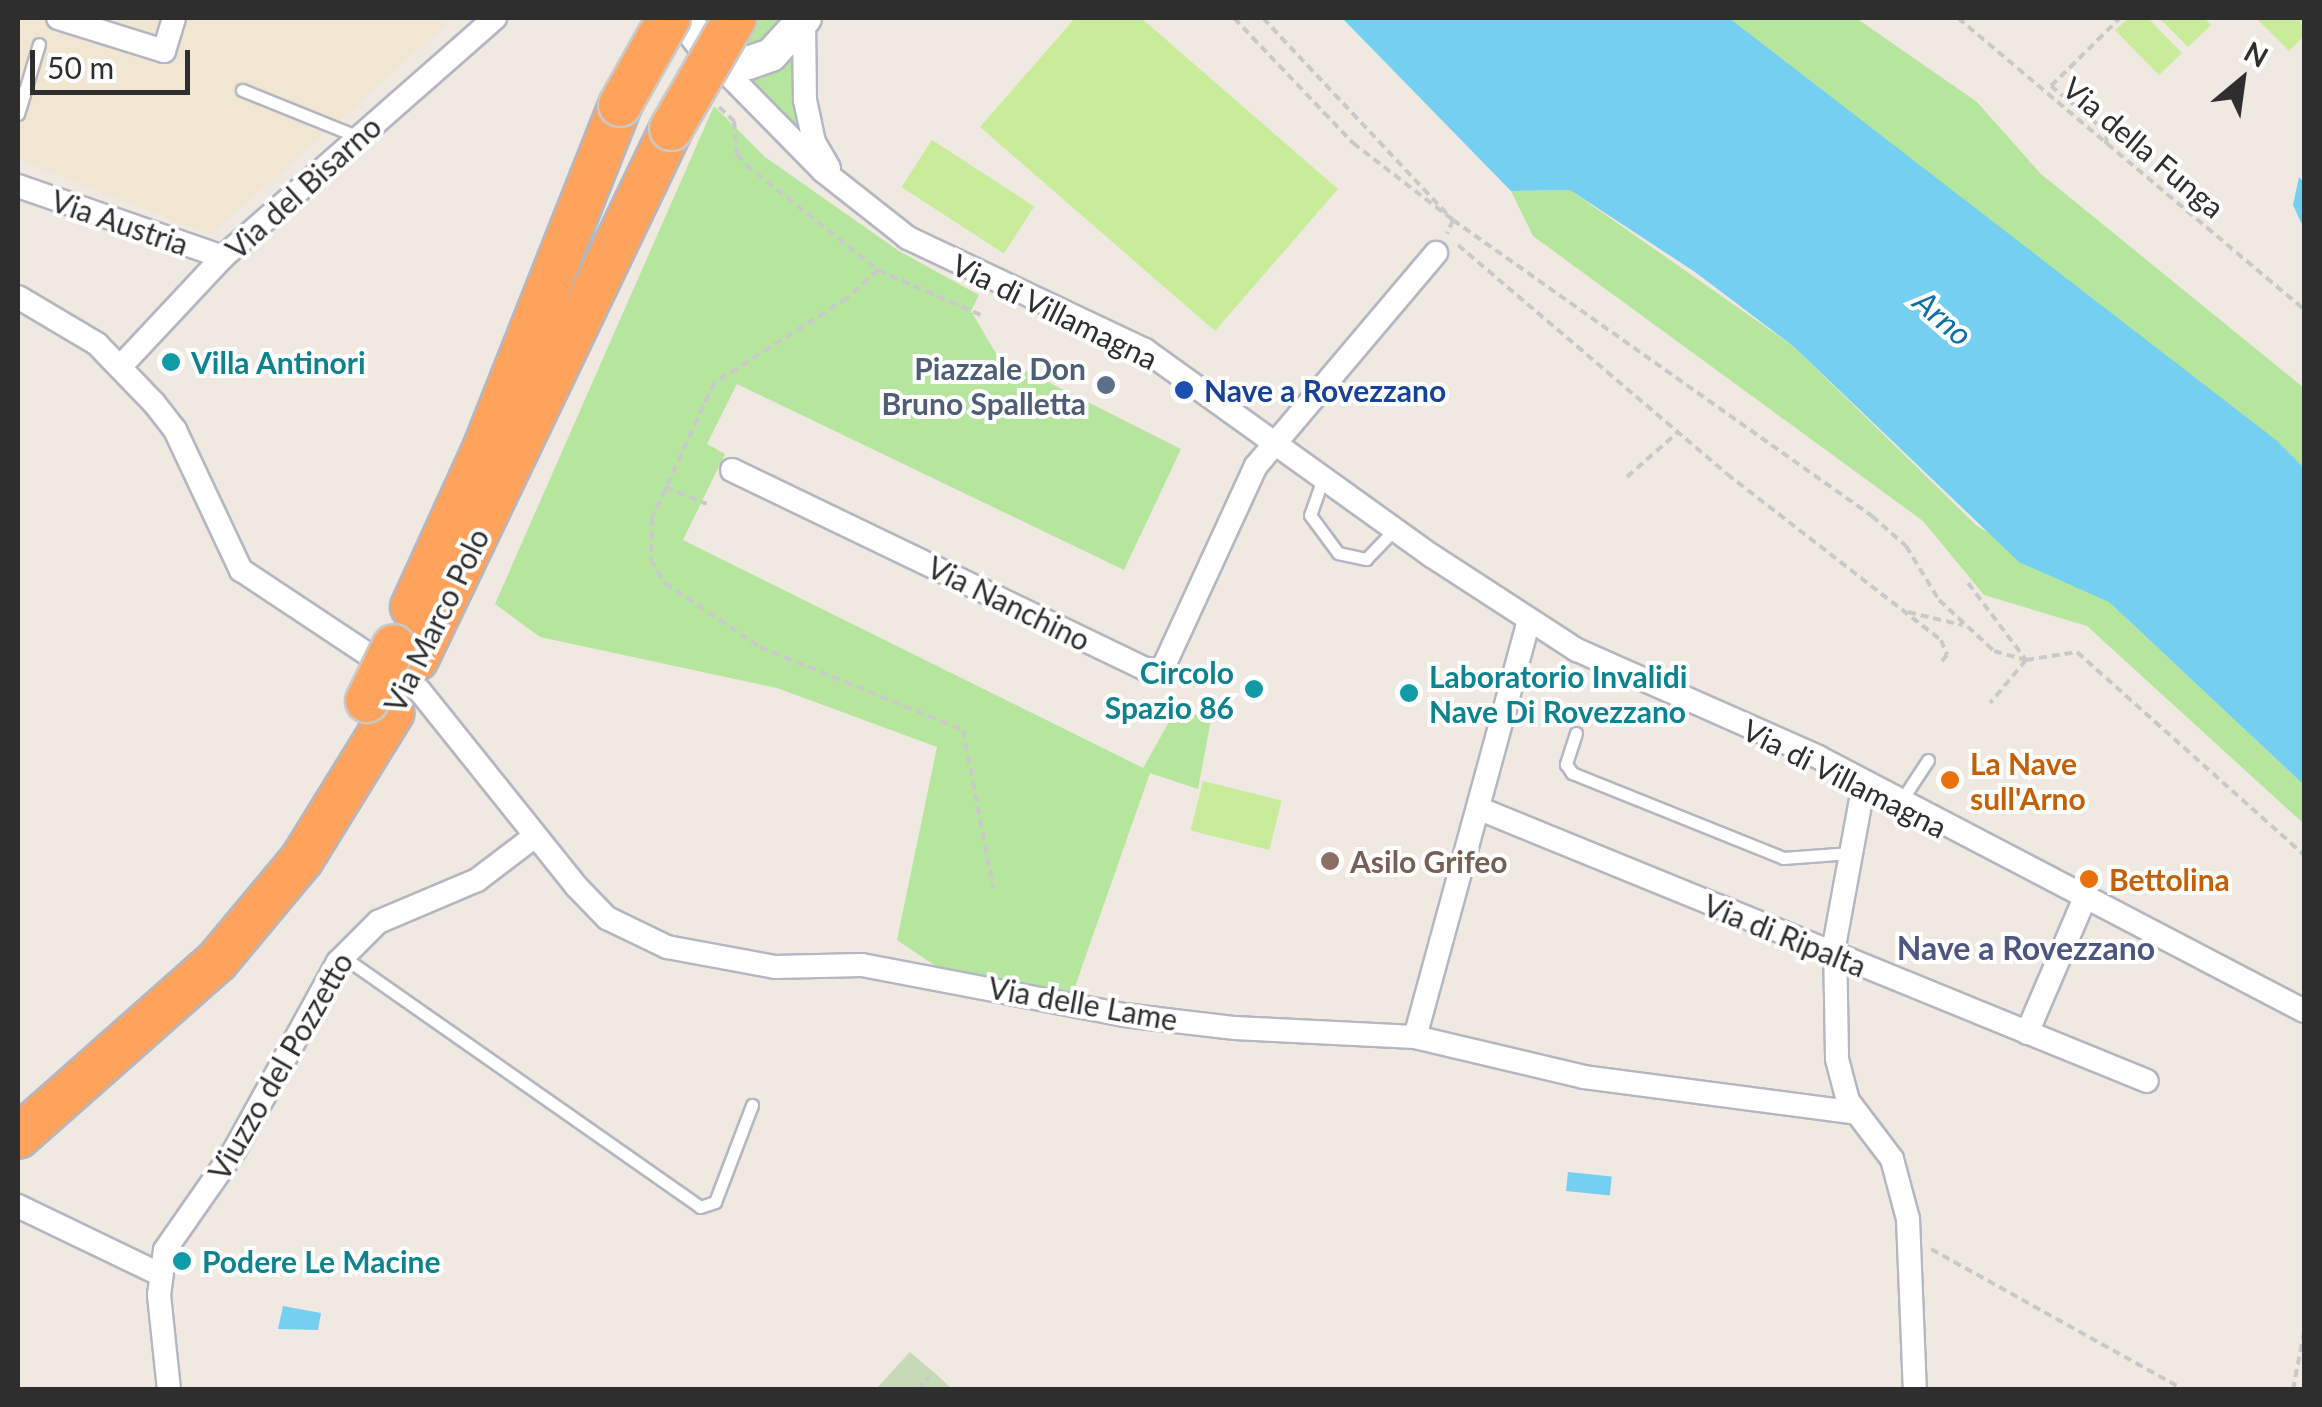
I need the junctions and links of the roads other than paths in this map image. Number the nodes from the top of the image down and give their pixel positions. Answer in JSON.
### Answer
{"nodes":[{"id":1,"x":58,"y":18,"type":"edge"},
{"id":2,"x":174,"y":18,"type":"edge"},
{"id":3,"x":495,"y":18,"type":"edge"},
{"id":4,"x":805,"y":19,"type":"edge"},
{"id":5,"x":703,"y":37,"type":"edge"},
{"id":6,"x":40,"y":44,"type":"dead end"},
{"id":7,"x":242,"y":90,"type":"dead end"},
{"id":8,"x":20,"y":93,"type":"edge"},
{"id":9,"x":18,"y":114,"type":"edge"},
{"id":10,"x":359,"y":137,"type":"junction"},
{"id":11,"x":18,"y":186,"type":"edge"},
{"id":12,"x":882,"y":220,"type":"junction"},
{"id":13,"x":1441,"y":244,"type":"road end"},
{"id":14,"x":223,"y":257,"type":"junction"},
{"id":15,"x":18,"y":297,"type":"edge"},
{"id":16,"x":121,"y":366,"type":"junction"},
{"id":17,"x":1277,"y":442,"type":"junction"},
{"id":18,"x":732,"y":470,"type":"dead end"},
{"id":19,"x":1323,"y":478,"type":"junction"},
{"id":20,"x":1394,"y":530,"type":"junction"},
{"id":21,"x":1529,"y":621,"type":"junction"},
{"id":22,"x":394,"y":678,"type":"junction"},
{"id":23,"x":1576,"y":733,"type":"dead end"},
{"id":24,"x":1928,"y":760,"type":"dead end"},
{"id":25,"x":1864,"y":783,"type":"junction"},
{"id":26,"x":1899,"y":805,"type":"junction"},
{"id":27,"x":1480,"y":809,"type":"junction"},
{"id":28,"x":535,"y":836,"type":"junction"},
{"id":29,"x":1851,"y":853,"type":"junction"},
{"id":30,"x":2085,"y":898,"type":"junction"},
{"id":31,"x":1835,"y":955,"type":"junction"},
{"id":32,"x":342,"y":956,"type":"junction"},
{"id":33,"x":2304,"y":1011,"type":"edge"},
{"id":34,"x":2027,"y":1033,"type":"junction"},
{"id":35,"x":1415,"y":1036,"type":"junction"},
{"id":36,"x":2147,"y":1081,"type":"dead end"},
{"id":37,"x":18,"y":1100,"type":"edge"},
{"id":38,"x":752,"y":1105,"type":"dead end"},
{"id":39,"x":1856,"y":1112,"type":"junction"},
{"id":40,"x":18,"y":1137,"type":"edge"},
{"id":41,"x":18,"y":1206,"type":"edge"},
{"id":42,"x":159,"y":1274,"type":"junction"},
{"id":43,"x":168,"y":1390,"type":"edge"},
{"id":44,"x":1914,"y":1390,"type":"edge"}],
"edges":[{"from":1,"to":2,"type":"street"},
{"from":3,"to":10,"type":"street","name":"Via del Bisarno"},
{"from":4,"to":5,"type":"street"},
{"from":4,"to":12,"type":"street","name":"Via di Villamagna"},
{"from":5,"to":12,"type":"street","name":"Via di Villamagna"},
{"from":5,"to":22,"type":"highway","name":"Via Marco Polo","bridge":true},
{"from":5,"to":22,"type":"highway","name":"Via Marco Polo","bridge":true},
{"from":6,"to":8,"type":"lane"},
{"from":7,"to":10,"type":"lane"},
{"from":8,"to":9,"type":"lane"},
{"from":10,"to":14,"type":"street","name":"Via del Bisarno"},
{"from":11,"to":14,"type":"street","name":"Via Austria"},
{"from":12,"to":17,"type":"street","name":"Via di Villamagna"},
{"from":13,"to":17,"type":"street"},
{"from":14,"to":16,"type":"street","name":"Via del Bisarno"},
{"from":15,"to":16,"type":"street","name":"Via delle Lame"},
{"from":16,"to":22,"type":"street","name":"Via delle Lame"},
{"from":17,"to":18,"type":"street","name":"Via Nanchino"},
{"from":17,"to":19,"type":"street","name":"Via di Villamagna"},
{"from":19,"to":20,"type":"street","name":"Via di Villamagna"},
{"from":19,"to":20,"type":"lane"},
{"from":20,"to":21,"type":"street","name":"Via di Villamagna"},
{"from":21,"to":25,"type":"street","name":"Via di Villamagna"},
{"from":21,"to":27,"type":"street"},
{"from":22,"to":28,"type":"street","name":"Via delle Lame"},
{"from":22,"to":37,"type":"highway","name":"Via Marco Polo"},
{"from":22,"to":40,"type":"highway","name":"Via Marco Polo"},
{"from":23,"to":29,"type":"lane"},
{"from":24,"to":26,"type":"lane"},
{"from":25,"to":26,"type":"street","name":"Via di Villamagna"},
{"from":25,"to":29,"type":"street"},
{"from":26,"to":30,"type":"street","name":"Via di Villamagna"},
{"from":27,"to":31,"type":"street","name":"Via di Ripalta"},
{"from":27,"to":35,"type":"street"},
{"from":28,"to":32,"type":"street","name":"Viuzzo del Pozzetto"},
{"from":28,"to":35,"type":"street","name":"Via delle Lame"},
{"from":29,"to":31,"type":"street"},
{"from":30,"to":33,"type":"street","name":"Via di Villamagna"},
{"from":30,"to":34,"type":"street"},
{"from":31,"to":34,"type":"street","name":"Via di Ripalta"},
{"from":31,"to":39,"type":"street"},
{"from":32,"to":38,"type":"lane"},
{"from":32,"to":42,"type":"street","name":"Viuzzo del Pozzetto"},
{"from":34,"to":36,"type":"street","name":"Via di Ripalta"},
{"from":35,"to":39,"type":"street","name":"Via delle Lame"},
{"from":39,"to":44,"type":"street"},
{"from":41,"to":42,"type":"street"},
{"from":42,"to":43,"type":"street","name":"Viuzzo del Pozzetto"}]}
